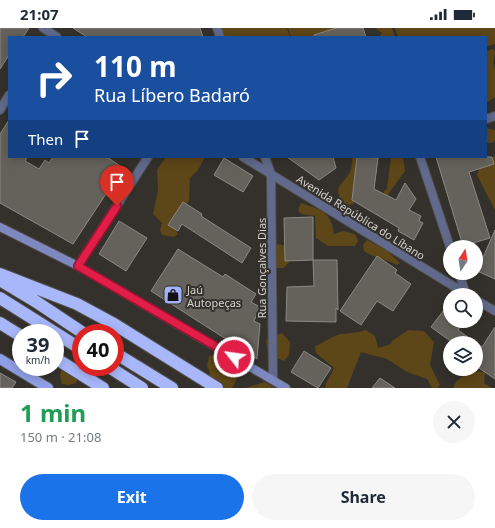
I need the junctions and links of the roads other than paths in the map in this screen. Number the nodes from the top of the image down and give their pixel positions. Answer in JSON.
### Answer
{"nodes":[{"id":1,"x":8,"y":97,"type":"edge"},
{"id":2,"x":0,"y":110,"type":"edge"},
{"id":3,"x":147,"y":158,"type":"edge"},
{"id":4,"x":245,"y":158,"type":"edge"},
{"id":5,"x":265,"y":158,"type":"edge"},
{"id":6,"x":420,"y":158,"type":"edge"},
{"id":7,"x":271,"y":174,"type":"junction"},
{"id":8,"x":0,"y":227,"type":"edge"},
{"id":9,"x":448,"y":240,"type":"edge"},
{"id":10,"x":78,"y":266,"type":"junction"},
{"id":11,"x":0,"y":274,"type":"edge"},
{"id":12,"x":0,"y":280,"type":"edge"},
{"id":13,"x":457,"y":288,"type":"edge"},
{"id":14,"x":0,"y":298,"type":"edge"},
{"id":15,"x":483,"y":304,"type":"edge"},
{"id":16,"x":495,"y":311,"type":"edge"},
{"id":17,"x":0,"y":323,"type":"edge"},
{"id":18,"x":72,"y":326,"type":"edge"},
{"id":19,"x":12,"y":330,"type":"edge"},
{"id":20,"x":72,"y":343,"type":"edge"},
{"id":21,"x":0,"y":359,"type":"edge"},
{"id":22,"x":124,"y":359,"type":"edge"},
{"id":23,"x":64,"y":364,"type":"edge"},
{"id":24,"x":123,"y":376,"type":"edge"},
{"id":25,"x":273,"y":380,"type":"junction"},
{"id":26,"x":48,"y":388,"type":"edge"},
{"id":27,"x":103,"y":388,"type":"edge"},
{"id":28,"x":142,"y":388,"type":"edge"},
{"id":29,"x":172,"y":388,"type":"edge"},
{"id":30,"x":217,"y":388,"type":"edge"},
{"id":31,"x":286,"y":388,"type":"edge"}],
"edges":[{"from":1,"to":2,"type":"street"},
{"from":3,"to":10,"type":"street"},
{"from":4,"to":7,"type":"street","name":"Avenida República do Líbano"},
{"from":5,"to":7,"type":"street","name":"Rua Gonçalves Dias"},
{"from":6,"to":9,"type":"street"},
{"from":7,"to":13,"type":"street","name":"Avenida República do Líbano"},
{"from":7,"to":25,"type":"street","name":"Rua Gonçalves Dias"},
{"from":8,"to":10,"type":"street"},
{"from":10,"to":25,"type":"street"},
{"from":11,"to":30,"type":"highway"},
{"from":12,"to":18,"type":"highway"},
{"from":14,"to":20,"type":"highway"},
{"from":15,"to":16,"type":"street"},
{"from":17,"to":19,"type":"highway"},
{"from":21,"to":26,"type":"main road"},
{"from":22,"to":29,"type":"highway"},
{"from":23,"to":27,"type":"highway"},
{"from":24,"to":28,"type":"highway"},
{"from":25,"to":31,"type":"street"}]}
